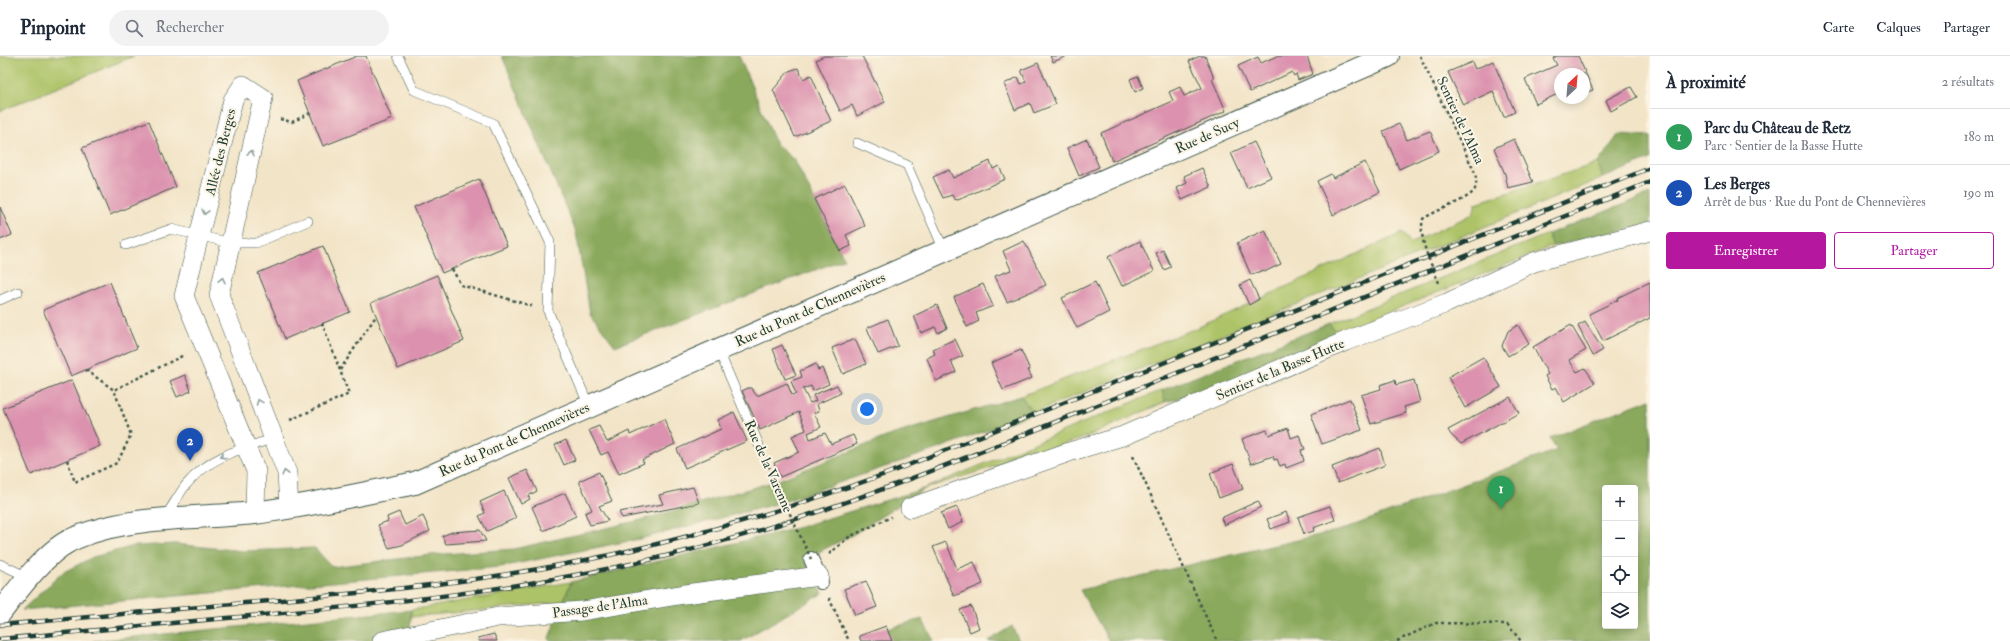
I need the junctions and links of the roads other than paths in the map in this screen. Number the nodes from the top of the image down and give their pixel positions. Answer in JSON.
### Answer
{"nodes":[{"id":1,"x":398,"y":56,"type":"edge"},
{"id":2,"x":1388,"y":56,"type":"edge"},
{"id":3,"x":856,"y":143,"type":"dead end"},
{"id":4,"x":1026,"y":214,"type":"joint"},
{"id":5,"x":308,"y":221,"type":"dead end"},
{"id":6,"x":1650,"y":230,"type":"edge"},
{"id":7,"x":199,"y":236,"type":"junction"},
{"id":8,"x":231,"y":243,"type":"junction"},
{"id":9,"x":126,"y":245,"type":"dead end"},
{"id":10,"x":944,"y":250,"type":"junction"},
{"id":11,"x":18,"y":292,"type":"dead end"},
{"id":12,"x":0,"y":300,"type":"edge"},
{"id":13,"x":718,"y":349,"type":"junction"},
{"id":14,"x":589,"y":406,"type":"junction"},
{"id":15,"x":271,"y":434,"type":"junction"},
{"id":16,"x":759,"y":445,"type":"road end"},
{"id":17,"x":247,"y":446,"type":"junction"},
{"id":18,"x":289,"y":508,"type":"junction"},
{"id":19,"x":910,"y":508,"type":"road end"},
{"id":20,"x":255,"y":512,"type":"junction"},
{"id":21,"x":164,"y":518,"type":"junction"},
{"id":22,"x":0,"y":564,"type":"edge"},
{"id":23,"x":818,"y":566,"type":"road end"},
{"id":24,"x":28,"y":578,"type":"junction"},
{"id":25,"x":0,"y":613,"type":"edge"},
{"id":26,"x":382,"y":641,"type":"edge"}],
"edges":[{"from":1,"to":14,"type":"lane"},
{"from":2,"to":4,"type":"main road","name":"Rue de Sucy"},
{"from":3,"to":10,"type":"lane"},
{"from":4,"to":10,"type":"main road","name":"Rue du Pont de Chennevières"},
{"from":5,"to":8,"type":"lane"},
{"from":6,"to":19,"type":"street","name":"Sentier de la Basse Hutte"},
{"from":7,"to":8,"type":"lane"},
{"from":8,"to":7,"type":"street","name":"Allée des Berges","one_way":true},
{"from":7,"to":9,"type":"lane"},
{"from":7,"to":17,"type":"street","name":"Allée des Berges"},
{"from":15,"to":8,"type":"street","name":"Allée des Berges","one_way":true},
{"from":10,"to":13,"type":"main road","name":"Rue du Pont de Chennevières"},
{"from":11,"to":12,"type":"lane"},
{"from":13,"to":14,"type":"main road","name":"Rue du Pont de Chennevières"},
{"from":13,"to":16,"type":"lane","name":"Rue de la Varenne"},
{"from":14,"to":18,"type":"main road","name":"Rue du Pont de Chennevières"},
{"from":15,"to":17,"type":"lane"},
{"from":18,"to":15,"type":"street","name":"Allée des Berges","one_way":true},
{"from":17,"to":20,"type":"street","name":"Allée des Berges"},
{"from":17,"to":21,"type":"lane","one_way":true},
{"from":18,"to":20,"type":"main road","name":"Rue du Pont de Chennevières"},
{"from":20,"to":21,"type":"main road","name":"Rue du Pont de Chennevières"},
{"from":21,"to":24,"type":"main road","name":"Rue du Pont de Chennevières"},
{"from":22,"to":24,"type":"lane"},
{"from":23,"to":26,"type":"street","name":"Passage de l'Alma"},
{"from":24,"to":25,"type":"main road","name":"Rue du Pont de Chennevières"}]}
